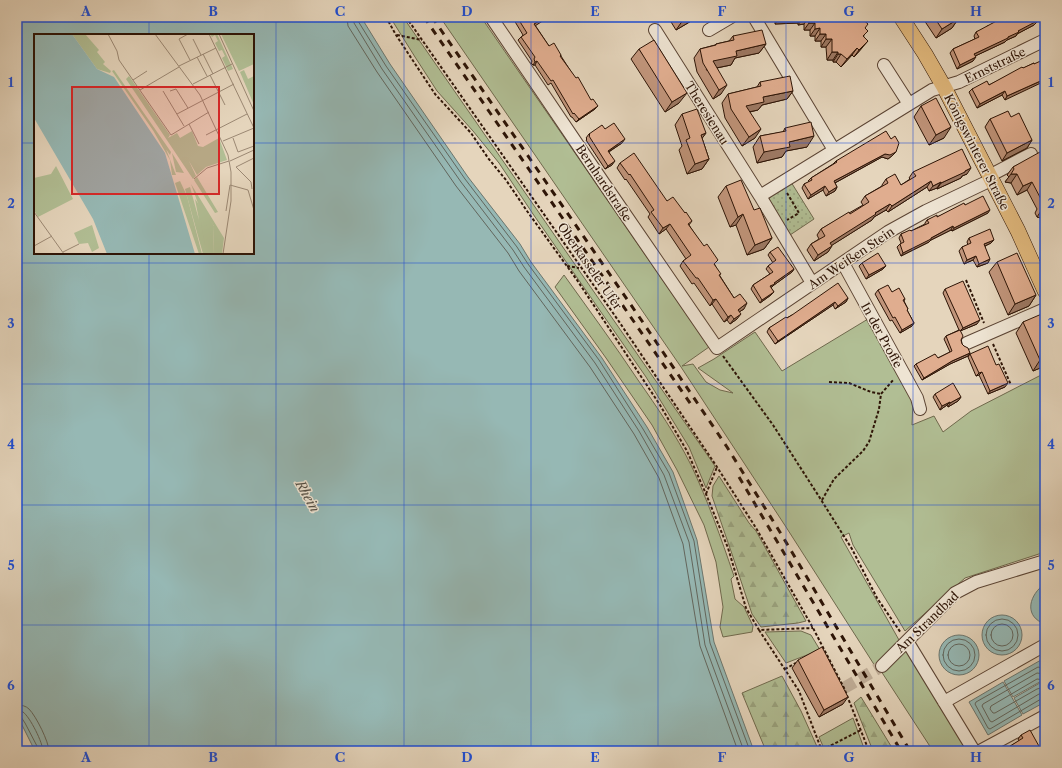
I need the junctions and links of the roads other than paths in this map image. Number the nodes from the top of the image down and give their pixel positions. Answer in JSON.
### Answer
{"nodes":[{"id":1,"x":731,"y":17,"type":"edge"},
{"id":2,"x":754,"y":17,"type":"edge"},
{"id":3,"x":901,"y":17,"type":"edge"},
{"id":4,"x":494,"y":18,"type":"edge"},
{"id":5,"x":655,"y":30,"type":"dead end"},
{"id":6,"x":709,"y":30,"type":"dead end"},
{"id":7,"x":1045,"y":40,"type":"edge"},
{"id":8,"x":884,"y":65,"type":"dead end"},
{"id":9,"x":944,"y":87,"type":"junction"},
{"id":10,"x":909,"y":104,"type":"junction"},
{"id":11,"x":834,"y":150,"type":"junction"},
{"id":12,"x":1031,"y":154,"type":"dead end"},
{"id":13,"x":990,"y":178,"type":"junction"},
{"id":14,"x":760,"y":196,"type":"junction"},
{"id":15,"x":843,"y":263,"type":"junction"},
{"id":16,"x":812,"y":283,"type":"junction"},
{"id":17,"x":1045,"y":291,"type":"edge"},
{"id":18,"x":1045,"y":309,"type":"edge"},
{"id":19,"x":967,"y":343,"type":"dead end"},
{"id":20,"x":717,"y":348,"type":"joint"},
{"id":21,"x":920,"y":409,"type":"dead end"},
{"id":22,"x":1045,"y":562,"type":"edge"},
{"id":23,"x":907,"y":641,"type":"junction"},
{"id":24,"x":1045,"y":645,"type":"edge"},
{"id":25,"x":882,"y":666,"type":"tunnel mouth"},
{"id":26,"x":944,"y":702,"type":"junction"},
{"id":27,"x":1045,"y":716,"type":"edge"},
{"id":28,"x":974,"y":751,"type":"edge"},
{"id":29,"x":980,"y":751,"type":"edge"}],
"edges":[{"from":1,"to":6,"type":"street"},
{"from":2,"to":11,"type":"street"},
{"from":3,"to":9,"type":"main road","name":"Königswinterer Straße"},
{"from":4,"to":20,"type":"street","name":"Bernhardstraße"},
{"from":5,"to":14,"type":"street","name":"Theresienau"},
{"from":7,"to":9,"type":"street","name":"Ernststraße"},
{"from":8,"to":10,"type":"street"},
{"from":9,"to":10,"type":"street"},
{"from":9,"to":13,"type":"main road","name":"Königswinterer Straße"},
{"from":10,"to":11,"type":"street"},
{"from":11,"to":14,"type":"street"},
{"from":12,"to":13,"type":"street","name":"Am Weißen Stein"},
{"from":13,"to":15,"type":"street","name":"Am Weißen Stein"},
{"from":13,"to":17,"type":"main road","name":"Königswinterer Straße"},
{"from":14,"to":16,"type":"street","name":"Theresienau"},
{"from":15,"to":16,"type":"street","name":"Am Weißen Stein"},
{"from":15,"to":21,"type":"street","name":"In der Proffe"},
{"from":16,"to":20,"type":"street","name":"Am Weißen Stein"},
{"from":18,"to":19,"type":"street"},
{"from":22,"to":23,"type":"street","name":"Am Strandbad"},
{"from":23,"to":25,"type":"street","name":"Am Strandbad"},
{"from":23,"to":26,"type":"street"},
{"from":24,"to":26,"type":"street"},
{"from":26,"to":28,"type":"street"},
{"from":27,"to":29,"type":"street"}]}
